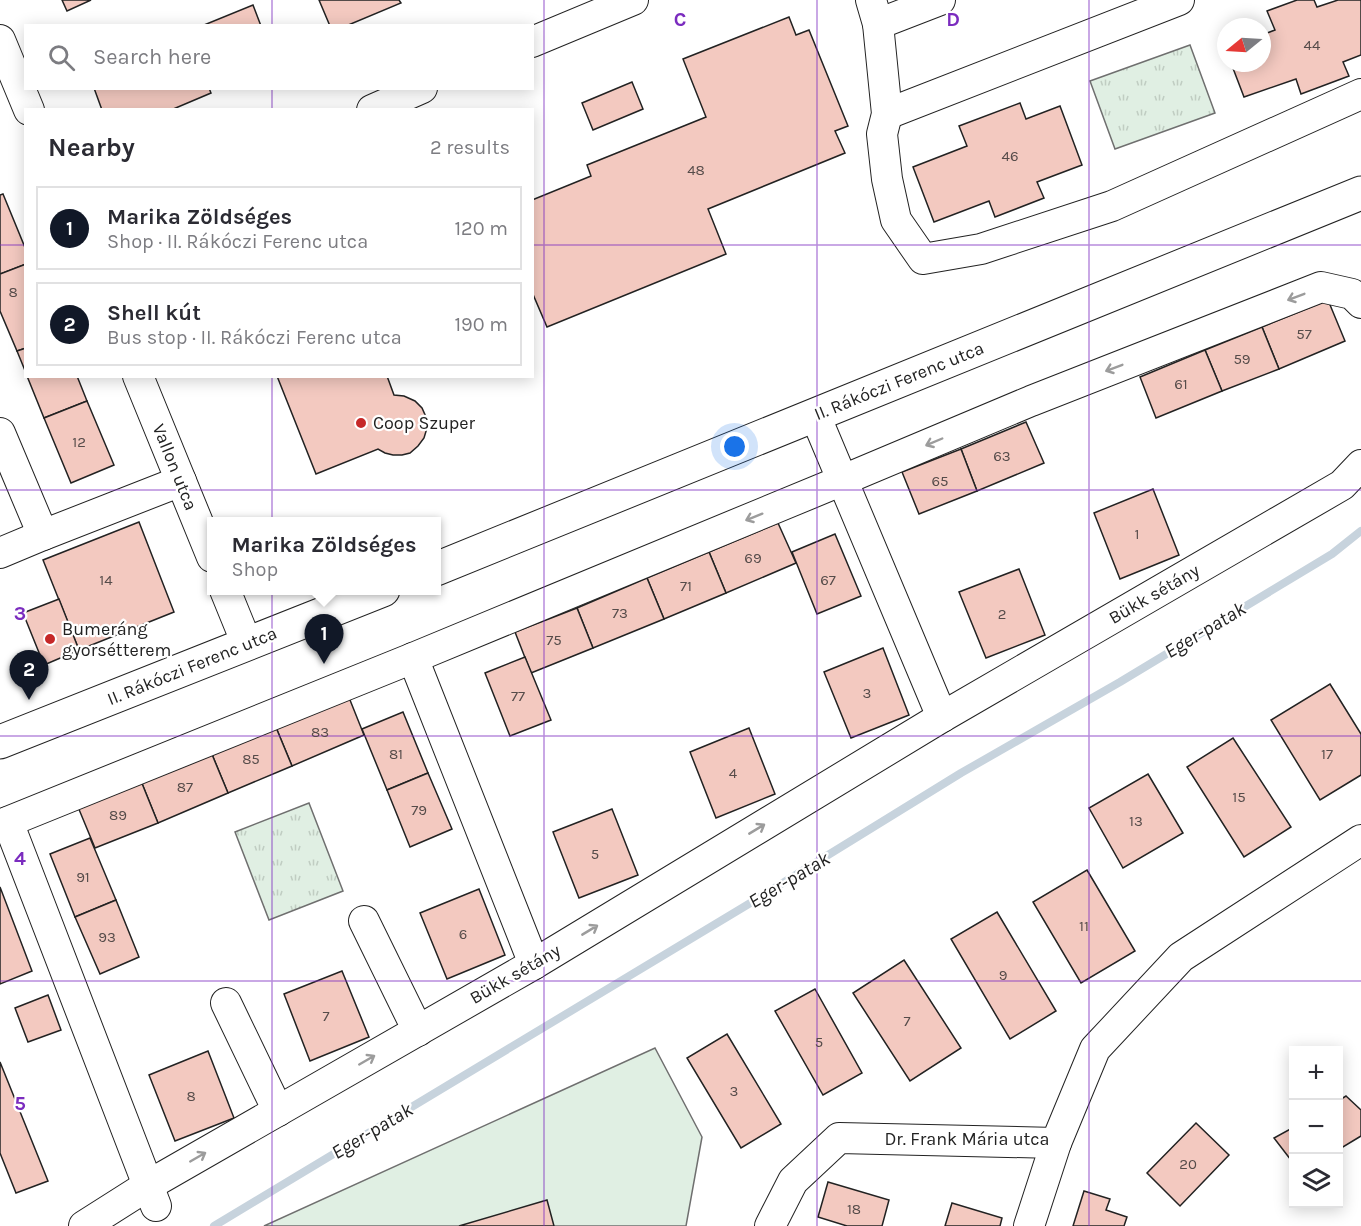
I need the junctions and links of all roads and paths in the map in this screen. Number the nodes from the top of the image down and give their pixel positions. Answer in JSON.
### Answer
{"nodes":[{"id":1,"x":633,"y":0,"type":"edge"},
{"id":2,"x":940,"y":0,"type":"edge"},
{"id":3,"x":1179,"y":0,"type":"edge"},
{"id":4,"x":875,"y":12,"type":"edge"},
{"id":5,"x":0,"y":40,"type":"edge"},
{"id":6,"x":534,"y":41,"type":"edge"},
{"id":7,"x":417,"y":90,"type":"edge"},
{"id":8,"x":1361,"y":94,"type":"edge"},
{"id":9,"x":27,"y":108,"type":"edge"},
{"id":10,"x":377,"y":108,"type":"edge"},
{"id":11,"x":886,"y":114,"type":"junction"},
{"id":12,"x":1361,"y":193,"type":"edge"},
{"id":13,"x":1356,"y":298,"type":"edge"},
{"id":14,"x":139,"y":378,"type":"edge"},
{"id":15,"x":815,"y":415,"type":"junction"},
{"id":16,"x":0,"y":433,"type":"edge"},
{"id":17,"x":1361,"y":465,"type":"edge"},
{"id":18,"x":843,"y":480,"type":"junction"},
{"id":19,"x":181,"y":481,"type":"junction"},
{"id":20,"x":44,"y":535,"type":"junction"},
{"id":21,"x":207,"y":545,"type":"edge"},
{"id":22,"x":0,"y":553,"type":"edge"},
{"id":23,"x":441,"y":567,"type":"edge"},
{"id":24,"x":227,"y":595,"type":"edge"},
{"id":25,"x":373,"y":595,"type":"edge"},
{"id":26,"x":247,"y":644,"type":"junction"},
{"id":27,"x":414,"y":658,"type":"junction"},
{"id":28,"x":942,"y":717,"type":"junction"},
{"id":29,"x":0,"y":742,"type":"edge"},
{"id":30,"x":4,"y":823,"type":"edge"},
{"id":31,"x":1361,"y":840,"type":"edge"},
{"id":32,"x":364,"y":921,"type":"dead end"},
{"id":33,"x":534,"y":964,"type":"junction"},
{"id":34,"x":226,"y":1003,"type":"dead end"},
{"id":35,"x":418,"y":1031,"type":"junction"},
{"id":36,"x":278,"y":1111,"type":"junction"},
{"id":37,"x":1056,"y":1143,"type":"junction"},
{"id":38,"x":152,"y":1196,"type":"junction"},
{"id":39,"x":84,"y":1226,"type":"edge"},
{"id":40,"x":770,"y":1226,"type":"edge"},
{"id":41,"x":1029,"y":1226,"type":"edge"}],
"edges":[{"from":1,"to":6,"type":"street"},
{"from":2,"to":4,"type":"street"},
{"from":3,"to":11,"type":"street"},
{"from":4,"to":11,"type":"street"},
{"from":5,"to":9,"type":"street"},
{"from":7,"to":10,"type":"street"},
{"from":8,"to":11,"type":"street"},
{"from":12,"to":15,"type":"main road","name":"II. Rákóczi Ferenc utca"},
{"from":13,"to":18,"type":"street","one_way":true},
{"from":14,"to":19,"type":"street","name":"Vallon utca"},
{"from":15,"to":18,"type":"street"},
{"from":15,"to":23,"type":"main road","name":"II. Rákóczi Ferenc utca"},
{"from":16,"to":20,"type":"street"},
{"from":17,"to":28,"type":"street","name":"Bükk sétány"},
{"from":18,"to":27,"type":"street","one_way":true},
{"from":18,"to":28,"type":"street"},
{"from":19,"to":20,"type":"street"},
{"from":19,"to":21,"type":"street","name":"Vallon utca"},
{"from":20,"to":22,"type":"street"},
{"from":24,"to":26,"type":"street"},
{"from":25,"to":26,"type":"main road","name":"II. Rákóczi Ferenc utca"},
{"from":26,"to":29,"type":"main road","name":"II. Rákóczi Ferenc utca"},
{"from":27,"to":30,"type":"street"},
{"from":27,"to":33,"type":"street"},
{"from":33,"to":28,"type":"street","name":"Bükk sétány","one_way":true},
{"from":30,"to":38,"type":"street"},
{"from":31,"to":37,"type":"street","name":"Dr. Frank Mária utca"},
{"from":32,"to":35,"type":"street"},
{"from":33,"to":35,"type":"street","name":"Bükk sétány"},
{"from":34,"to":36,"type":"street"},
{"from":36,"to":35,"type":"street","name":"Bükk sétány","one_way":true},
{"from":38,"to":36,"type":"street","name":"Bükk sétány","one_way":true},
{"from":37,"to":40,"type":"street","name":"Dr. Frank Mária utca"},
{"from":37,"to":41,"type":"street"},
{"from":38,"to":39,"type":"street","name":"Bükk sétány"}]}
